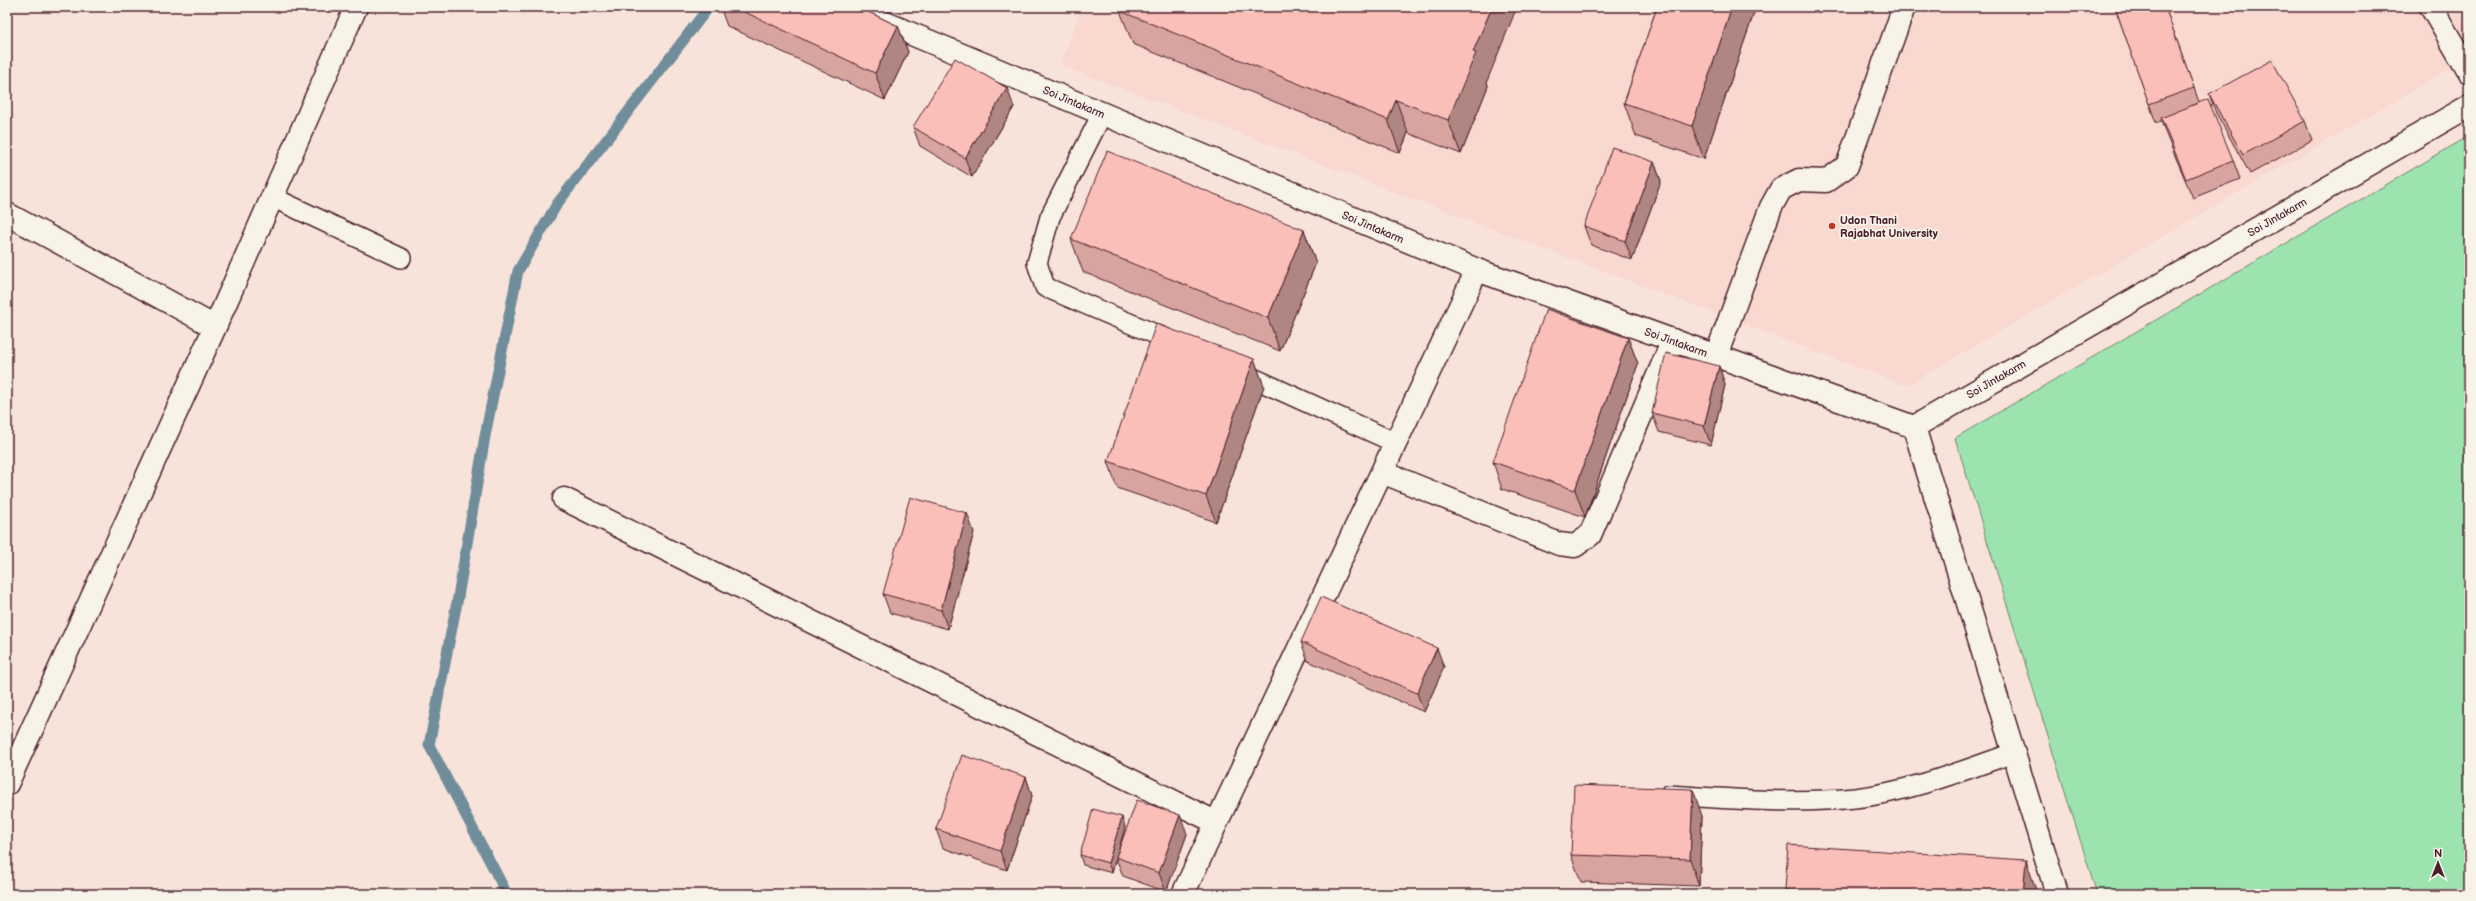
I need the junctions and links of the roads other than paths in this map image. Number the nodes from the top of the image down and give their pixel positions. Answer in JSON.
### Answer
{"nodes":[{"id":1,"x":356,"y":7,"type":"edge"},
{"id":2,"x":847,"y":7,"type":"edge"},
{"id":3,"x":1904,"y":7,"type":"edge"},
{"id":4,"x":2431,"y":7,"type":"edge"},
{"id":5,"x":2469,"y":72,"type":"edge"},
{"id":6,"x":2469,"y":106,"type":"edge"},
{"id":7,"x":1102,"y":114,"type":"junction"},
{"id":8,"x":272,"y":197,"type":"junction"},
{"id":9,"x":7,"y":214,"type":"edge"},
{"id":10,"x":401,"y":258,"type":"dead end"},
{"id":11,"x":1478,"y":270,"type":"junction"},
{"id":12,"x":215,"y":326,"type":"junction"},
{"id":13,"x":1673,"y":340,"type":"junction"},
{"id":14,"x":1195,"y":352,"type":"edge"},
{"id":15,"x":1716,"y":356,"type":"junction"},
{"id":16,"x":1224,"y":365,"type":"edge"},
{"id":17,"x":1914,"y":427,"type":"junction"},
{"id":18,"x":1396,"y":443,"type":"junction"},
{"id":19,"x":1382,"y":472,"type":"junction"},
{"id":20,"x":564,"y":499,"type":"dead end"},
{"id":21,"x":2013,"y":753,"type":"junction"},
{"id":22,"x":7,"y":784,"type":"edge"},
{"id":23,"x":1654,"y":794,"type":"edge"},
{"id":24,"x":1215,"y":822,"type":"junction"},
{"id":25,"x":1183,"y":894,"type":"edge"},
{"id":26,"x":2056,"y":894,"type":"edge"}],
"edges":[{"from":1,"to":8,"type":"street"},
{"from":2,"to":7,"type":"street","name":"Soi Jintakarm"},
{"from":3,"to":15,"type":"street"},
{"from":4,"to":5,"type":"street"},
{"from":6,"to":17,"type":"street","name":"Soi Jintakarm"},
{"from":7,"to":11,"type":"street","name":"Soi Jintakarm"},
{"from":7,"to":14,"type":"lane"},
{"from":8,"to":10,"type":"lane"},
{"from":8,"to":12,"type":"street"},
{"from":9,"to":12,"type":"street"},
{"from":11,"to":13,"type":"street","name":"Soi Jintakarm"},
{"from":11,"to":18,"type":"street"},
{"from":12,"to":22,"type":"street"},
{"from":13,"to":15,"type":"street","name":"Soi Jintakarm"},
{"from":13,"to":19,"type":"street"},
{"from":15,"to":17,"type":"street","name":"Soi Jintakarm"},
{"from":16,"to":18,"type":"lane"},
{"from":17,"to":21,"type":"street"},
{"from":18,"to":19,"type":"street"},
{"from":19,"to":24,"type":"street"},
{"from":20,"to":24,"type":"street"},
{"from":21,"to":23,"type":"lane"},
{"from":21,"to":26,"type":"street"},
{"from":24,"to":25,"type":"street"}]}
